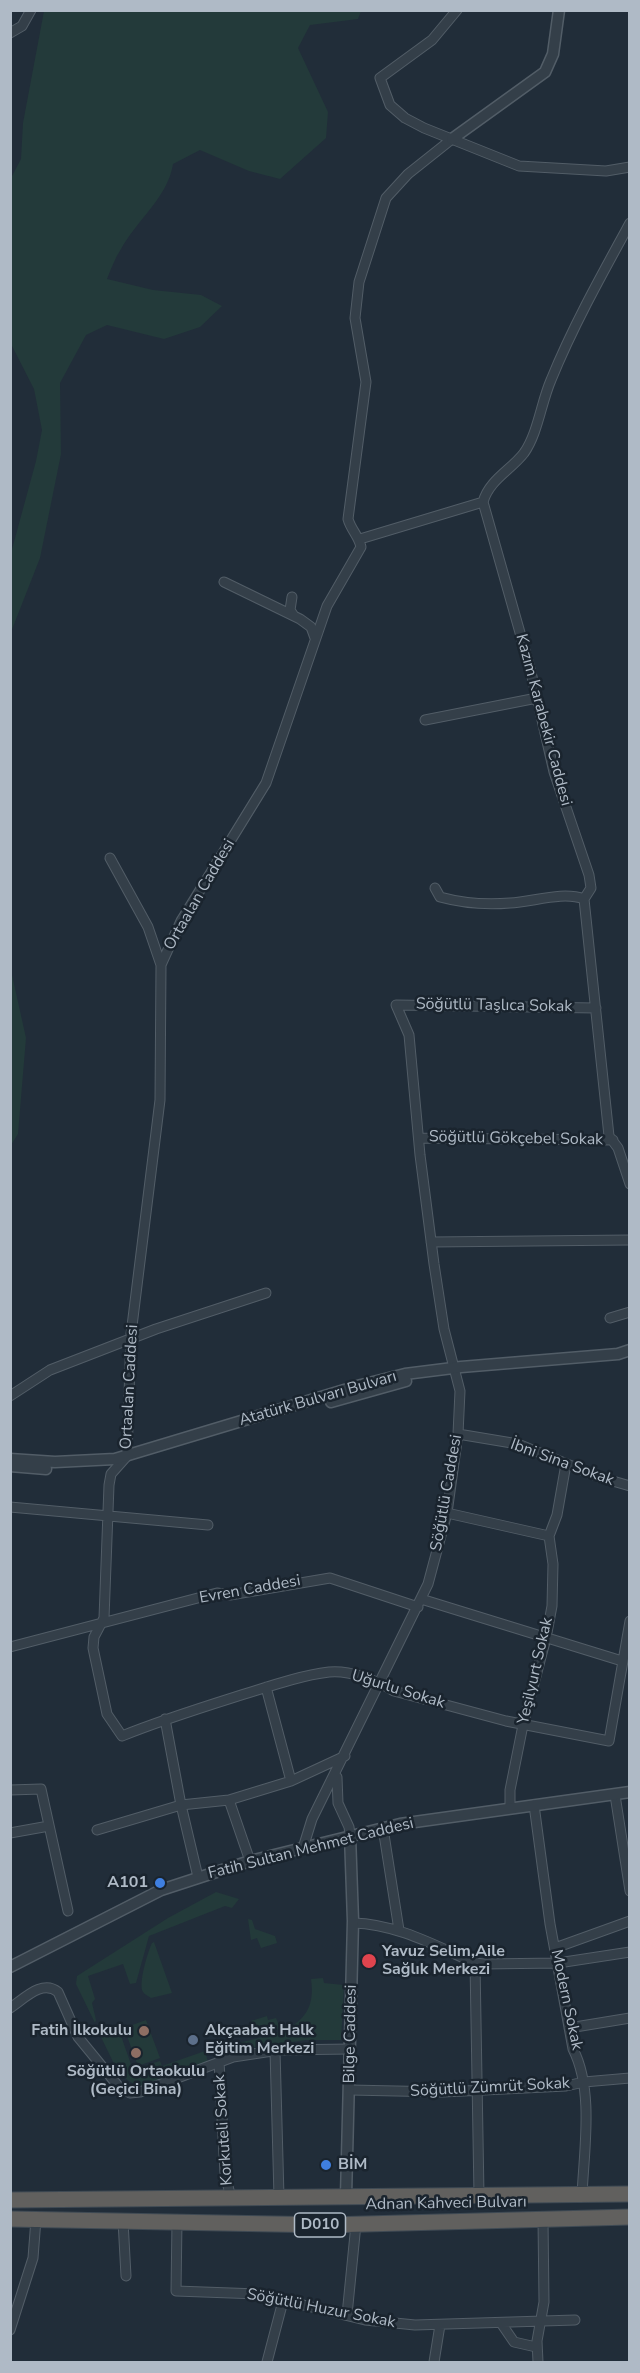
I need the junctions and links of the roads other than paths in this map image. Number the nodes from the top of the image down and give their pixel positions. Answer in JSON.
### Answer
{"nodes":[{"id":1,"x":31,"y":10,"type":"edge"},
{"id":2,"x":457,"y":10,"type":"edge"},
{"id":3,"x":560,"y":10,"type":"edge"},
{"id":4,"x":10,"y":33,"type":"edge"},
{"id":5,"x":452,"y":139,"type":"junction"},
{"id":6,"x":630,"y":167,"type":"edge"},
{"id":7,"x":630,"y":223,"type":"edge"},
{"id":8,"x":483,"y":502,"type":"junction"},
{"id":9,"x":360,"y":539,"type":"junction"},
{"id":10,"x":224,"y":582,"type":"dead end"},
{"id":11,"x":292,"y":597,"type":"dead end"},
{"id":12,"x":294,"y":616,"type":"junction"},
{"id":13,"x":315,"y":638,"type":"junction"},
{"id":14,"x":537,"y":698,"type":"junction"},
{"id":15,"x":424,"y":720,"type":"dead end"},
{"id":16,"x":110,"y":858,"type":"dead end"},
{"id":17,"x":435,"y":888,"type":"dead end"},
{"id":18,"x":584,"y":899,"type":"junction"},
{"id":19,"x":161,"y":965,"type":"junction"},
{"id":20,"x":596,"y":1008,"type":"junction"},
{"id":21,"x":412,"y":1077,"type":"joint"},
{"id":22,"x":419,"y":1138,"type":"junction"},
{"id":23,"x":613,"y":1140,"type":"junction"},
{"id":24,"x":630,"y":1184,"type":"edge"},
{"id":25,"x":630,"y":1240,"type":"edge"},
{"id":26,"x":431,"y":1242,"type":"junction"},
{"id":27,"x":266,"y":1293,"type":"dead end"},
{"id":28,"x":630,"y":1312,"type":"edge"},
{"id":29,"x":610,"y":1318,"type":"dead end"},
{"id":30,"x":131,"y":1338,"type":"junction"},
{"id":31,"x":630,"y":1350,"type":"edge"},
{"id":32,"x":630,"y":1358,"type":"edge"},
{"id":33,"x":455,"y":1370,"type":"junction"},
{"id":34,"x":10,"y":1396,"type":"edge"},
{"id":35,"x":458,"y":1434,"type":"junction"},
{"id":36,"x":127,"y":1456,"type":"junction"},
{"id":37,"x":10,"y":1459,"type":"edge"},
{"id":38,"x":566,"y":1464,"type":"junction"},
{"id":39,"x":119,"y":1465,"type":"junction"},
{"id":40,"x":10,"y":1466,"type":"edge"},
{"id":41,"x":630,"y":1486,"type":"edge"},
{"id":42,"x":10,"y":1507,"type":"edge"},
{"id":43,"x":447,"y":1513,"type":"junction"},
{"id":44,"x":107,"y":1516,"type":"junction"},
{"id":45,"x":208,"y":1525,"type":"dead end"},
{"id":46,"x":549,"y":1536,"type":"junction"},
{"id":47,"x":420,"y":1603,"type":"junction"},
{"id":48,"x":630,"y":1621,"type":"edge"},
{"id":49,"x":99,"y":1625,"type":"junction"},
{"id":50,"x":546,"y":1638,"type":"junction"},
{"id":51,"x":10,"y":1647,"type":"edge"},
{"id":52,"x":622,"y":1661,"type":"junction"},
{"id":53,"x":379,"y":1682,"type":"junction"},
{"id":54,"x":266,"y":1687,"type":"junction"},
{"id":55,"x":165,"y":1719,"type":"junction"},
{"id":56,"x":523,"y":1725,"type":"junction"},
{"id":57,"x":122,"y":1736,"type":"joint"},
{"id":58,"x":345,"y":1756,"type":"junction"},
{"id":59,"x":337,"y":1771,"type":"junction"},
{"id":60,"x":291,"y":1781,"type":"junction"},
{"id":61,"x":10,"y":1790,"type":"edge"},
{"id":62,"x":630,"y":1792,"type":"edge"},
{"id":63,"x":615,"y":1795,"type":"junction"},
{"id":64,"x":229,"y":1800,"type":"junction"},
{"id":65,"x":181,"y":1805,"type":"junction"},
{"id":66,"x":534,"y":1805,"type":"junction"},
{"id":67,"x":510,"y":1808,"type":"junction"},
{"id":68,"x":49,"y":1826,"type":"junction"},
{"id":69,"x":383,"y":1828,"type":"junction"},
{"id":70,"x":97,"y":1830,"type":"dead end"},
{"id":71,"x":10,"y":1833,"type":"edge"},
{"id":72,"x":350,"y":1835,"type":"junction"},
{"id":73,"x":303,"y":1848,"type":"junction"},
{"id":74,"x":250,"y":1861,"type":"junction"},
{"id":75,"x":198,"y":1877,"type":"junction"},
{"id":76,"x":630,"y":1891,"type":"edge"},
{"id":77,"x":69,"y":1911,"type":"dead end"},
{"id":78,"x":630,"y":1921,"type":"edge"},
{"id":79,"x":353,"y":1923,"type":"junction"},
{"id":80,"x":399,"y":1930,"type":"junction"},
{"id":81,"x":555,"y":1948,"type":"junction"},
{"id":82,"x":630,"y":1952,"type":"edge"},
{"id":83,"x":475,"y":1963,"type":"junction"},
{"id":84,"x":558,"y":1963,"type":"junction"},
{"id":85,"x":10,"y":1967,"type":"edge"},
{"id":86,"x":10,"y":2008,"type":"edge"},
{"id":87,"x":630,"y":2018,"type":"edge"},
{"id":88,"x":569,"y":2028,"type":"junction"},
{"id":89,"x":351,"y":2049,"type":"junction"},
{"id":90,"x":275,"y":2050,"type":"junction"},
{"id":91,"x":219,"y":2061,"type":"junction"},
{"id":92,"x":630,"y":2078,"type":"edge"},
{"id":93,"x":584,"y":2082,"type":"junction"},
{"id":94,"x":350,"y":2090,"type":"junction"},
{"id":95,"x":477,"y":2090,"type":"junction"},
{"id":96,"x":582,"y":2194,"type":"junction"},
{"id":97,"x":630,"y":2194,"type":"edge"},
{"id":98,"x":478,"y":2195,"type":"junction"},
{"id":99,"x":346,"y":2196,"type":"junction"},
{"id":100,"x":279,"y":2197,"type":"junction"},
{"id":101,"x":231,"y":2198,"type":"junction"},
{"id":102,"x":10,"y":2200,"type":"edge"},
{"id":103,"x":630,"y":2217,"type":"edge"},
{"id":104,"x":10,"y":2219,"type":"edge"},
{"id":105,"x":36,"y":2219,"type":"junction"},
{"id":106,"x":543,"y":2220,"type":"junction"},
{"id":107,"x":123,"y":2221,"type":"junction"},
{"id":108,"x":177,"y":2222,"type":"junction"},
{"id":109,"x":356,"y":2224,"type":"junction"},
{"id":110,"x":126,"y":2276,"type":"dead end"},
{"id":111,"x":283,"y":2301,"type":"junction"},
{"id":112,"x":347,"y":2315,"type":"junction"},
{"id":113,"x":575,"y":2320,"type":"dead end"},
{"id":114,"x":540,"y":2321,"type":"junction"},
{"id":115,"x":501,"y":2323,"type":"junction"},
{"id":116,"x":440,"y":2325,"type":"junction"},
{"id":117,"x":10,"y":2330,"type":"edge"},
{"id":118,"x":536,"y":2347,"type":"junction"},
{"id":119,"x":267,"y":2362,"type":"edge"},
{"id":120,"x":434,"y":2362,"type":"edge"},
{"id":121,"x":538,"y":2362,"type":"edge"}],
"edges":[{"from":1,"to":4,"type":"street"},
{"from":2,"to":5,"type":"street"},
{"from":3,"to":5,"type":"street"},
{"from":5,"to":6,"type":"street"},
{"from":5,"to":9,"type":"street"},
{"from":7,"to":8,"type":"street"},
{"from":8,"to":9,"type":"street"},
{"from":8,"to":14,"type":"street","name":"Kazım Karabekir Caddesi"},
{"from":9,"to":13,"type":"street","name":"Ortaalan Caddesi"},
{"from":10,"to":12,"type":"street"},
{"from":11,"to":12,"type":"street"},
{"from":12,"to":13,"type":"street"},
{"from":13,"to":19,"type":"street","name":"Ortaalan Caddesi"},
{"from":14,"to":15,"type":"street"},
{"from":14,"to":18,"type":"street","name":"Kazım Karabekir Caddesi"},
{"from":16,"to":19,"type":"street"},
{"from":17,"to":18,"type":"street"},
{"from":18,"to":20,"type":"street","name":"Kazım Karabekir Caddesi"},
{"from":19,"to":30,"type":"street","name":"Ortaalan Caddesi"},
{"from":20,"to":21,"type":"street","name":"Söğütlü Taşlıca Sokak"},
{"from":20,"to":23,"type":"street","name":"Kazım Karabekir Caddesi"},
{"from":21,"to":22,"type":"street","name":"Söğütlü Caddesi"},
{"from":22,"to":23,"type":"street","name":"Söğütlü Gökçebel Sokak"},
{"from":22,"to":26,"type":"street","name":"Söğütlü Caddesi"},
{"from":23,"to":24,"type":"street","name":"Kazım Karabekir Caddesi"},
{"from":25,"to":26,"type":"street"},
{"from":26,"to":33,"type":"street","name":"Söğütlü Caddesi"},
{"from":27,"to":30,"type":"street"},
{"from":28,"to":29,"type":"street"},
{"from":30,"to":34,"type":"street"},
{"from":30,"to":36,"type":"street","name":"Ortaalan Caddesi"},
{"from":31,"to":33,"type":"street","name":"Atatürk Bulvarı Bulvarı"},
{"from":32,"to":33,"type":"street","name":"Atatürk Bulvarı Bulvarı"},
{"from":33,"to":35,"type":"street","name":"Söğütlü Caddesi"},
{"from":33,"to":36,"type":"street","name":"Atatürk Bulvarı Bulvarı"},
{"from":33,"to":39,"type":"street","name":"Atatürk Bulvarı Bulvarı"},
{"from":35,"to":38,"type":"street","name":"İbni Sina Sokak"},
{"from":35,"to":43,"type":"street","name":"Söğütlü Caddesi"},
{"from":36,"to":37,"type":"street","name":"Atatürk Bulvarı Bulvarı"},
{"from":36,"to":39,"type":"street","name":"Ortaalan Caddesi"},
{"from":38,"to":41,"type":"street","name":"İbni Sina Sokak"},
{"from":38,"to":46,"type":"street","name":"Yeşilyurt Sokak"},
{"from":39,"to":40,"type":"street","name":"Atatürk Bulvarı Bulvarı"},
{"from":39,"to":44,"type":"street","name":"Ortaalan Caddesi"},
{"from":42,"to":44,"type":"street"},
{"from":43,"to":46,"type":"street"},
{"from":43,"to":47,"type":"street","name":"Söğütlü Caddesi"},
{"from":44,"to":45,"type":"street"},
{"from":44,"to":49,"type":"street","name":"Ortaalan Caddesi"},
{"from":46,"to":50,"type":"street","name":"Yeşilyurt Sokak"},
{"from":47,"to":49,"type":"street","name":"Evren Caddesi"},
{"from":47,"to":50,"type":"street","name":"Evren Caddesi"},
{"from":47,"to":53,"type":"street","name":"Söğütlü Caddesi"},
{"from":48,"to":52,"type":"street"},
{"from":49,"to":51,"type":"street","name":"Evren Caddesi"},
{"from":49,"to":57,"type":"street","name":"Ortaalan Caddesi"},
{"from":50,"to":52,"type":"street","name":"Evren Caddesi"},
{"from":50,"to":56,"type":"street","name":"Yeşilyurt Sokak"},
{"from":52,"to":56,"type":"street","name":"Uğurlu Sokak"},
{"from":53,"to":54,"type":"street","name":"Uğurlu Sokak"},
{"from":53,"to":56,"type":"street","name":"Uğurlu Sokak"},
{"from":53,"to":58,"type":"street","name":"Söğütlü Caddesi"},
{"from":54,"to":55,"type":"street","name":"Uğurlu Sokak"},
{"from":54,"to":60,"type":"street"},
{"from":55,"to":57,"type":"street","name":"Uğurlu Sokak"},
{"from":55,"to":65,"type":"street"},
{"from":56,"to":67,"type":"street","name":"Yeşilyurt Sokak"},
{"from":58,"to":59,"type":"street","name":"Söğütlü Caddesi"},
{"from":58,"to":60,"type":"street"},
{"from":59,"to":72,"type":"street"},
{"from":59,"to":73,"type":"street","name":"Söğütlü Caddesi"},
{"from":60,"to":64,"type":"street"},
{"from":61,"to":68,"type":"street"},
{"from":62,"to":63,"type":"street","name":"Fatih Sultan Mehmet Caddesi"},
{"from":63,"to":66,"type":"street","name":"Fatih Sultan Mehmet Caddesi"},
{"from":63,"to":76,"type":"street"},
{"from":64,"to":65,"type":"street"},
{"from":64,"to":74,"type":"street"},
{"from":65,"to":70,"type":"street"},
{"from":65,"to":75,"type":"street"},
{"from":66,"to":67,"type":"street","name":"Fatih Sultan Mehmet Caddesi"},
{"from":66,"to":81,"type":"street","name":"Modern Sokak"},
{"from":67,"to":69,"type":"street","name":"Fatih Sultan Mehmet Caddesi"},
{"from":68,"to":71,"type":"street"},
{"from":68,"to":77,"type":"street"},
{"from":69,"to":72,"type":"street","name":"Fatih Sultan Mehmet Caddesi"},
{"from":69,"to":80,"type":"street"},
{"from":72,"to":73,"type":"street","name":"Fatih Sultan Mehmet Caddesi"},
{"from":72,"to":79,"type":"street","name":"Bilge Caddesi"},
{"from":73,"to":74,"type":"street","name":"Fatih Sultan Mehmet Caddesi"},
{"from":74,"to":75,"type":"street","name":"Fatih Sultan Mehmet Caddesi"},
{"from":75,"to":85,"type":"street","name":"Fatih Sultan Mehmet Caddesi"},
{"from":78,"to":81,"type":"street"},
{"from":79,"to":80,"type":"street"},
{"from":79,"to":89,"type":"street","name":"Bilge Caddesi"},
{"from":80,"to":83,"type":"street"},
{"from":81,"to":84,"type":"street","name":"Modern Sokak"},
{"from":82,"to":84,"type":"street"},
{"from":83,"to":84,"type":"street"},
{"from":83,"to":95,"type":"street"},
{"from":84,"to":88,"type":"street","name":"Modern Sokak"},
{"from":86,"to":91,"type":"street","name":"Korkuteli Sokak"},
{"from":87,"to":88,"type":"street"},
{"from":88,"to":93,"type":"street","name":"Modern Sokak"},
{"from":89,"to":90,"type":"street","name":"Korkuteli Sokak"},
{"from":89,"to":94,"type":"street","name":"Bilge Caddesi"},
{"from":90,"to":91,"type":"street","name":"Korkuteli Sokak"},
{"from":90,"to":100,"type":"street"},
{"from":91,"to":101,"type":"street","name":"Korkuteli Sokak"},
{"from":92,"to":93,"type":"street","name":"Söğütlü Zümrüt Sokak"},
{"from":93,"to":95,"type":"street","name":"Söğütlü Zümrüt Sokak"},
{"from":93,"to":96,"type":"street","name":"Modern Sokak"},
{"from":94,"to":95,"type":"street","name":"Söğütlü Zümrüt Sokak"},
{"from":94,"to":99,"type":"street","name":"Bilge Caddesi"},
{"from":95,"to":98,"type":"street"},
{"from":96,"to":97,"type":"highway","name":"Adnan Kahveci Bulvarı","number":"D010"},
{"from":96,"to":98,"type":"highway","name":"Adnan Kahveci Bulvarı","number":"D010"},
{"from":98,"to":99,"type":"highway","name":"Adnan Kahveci Bulvarı","number":"D010"},
{"from":99,"to":100,"type":"highway","name":"Adnan Kahveci Bulvarı","number":"D010"},
{"from":100,"to":101,"type":"highway","name":"Adnan Kahveci Bulvarı","number":"D010"},
{"from":101,"to":102,"type":"highway","name":"Adnan Kahveci Bulvarı","number":"D010"},
{"from":103,"to":106,"type":"highway","name":"Adnan Kahveci Bulvarı","number":"D010"},
{"from":104,"to":105,"type":"highway","name":"Adnan Kahveci Bulvarı","number":"D010"},
{"from":105,"to":107,"type":"highway","name":"Adnan Kahveci Bulvarı","number":"D010"},
{"from":105,"to":117,"type":"street"},
{"from":106,"to":109,"type":"highway","name":"Adnan Kahveci Bulvarı","number":"D010"},
{"from":106,"to":114,"type":"street"},
{"from":107,"to":108,"type":"highway","name":"Adnan Kahveci Bulvarı","number":"D010"},
{"from":107,"to":110,"type":"street"},
{"from":108,"to":109,"type":"highway","name":"Adnan Kahveci Bulvarı","number":"D010"},
{"from":108,"to":111,"type":"street","name":"Söğütlü Huzur Sokak"},
{"from":109,"to":112,"type":"street"},
{"from":111,"to":112,"type":"street","name":"Söğütlü Huzur Sokak"},
{"from":111,"to":119,"type":"street"},
{"from":112,"to":116,"type":"street","name":"Söğütlü Huzur Sokak"},
{"from":113,"to":114,"type":"street","name":"Söğütlü Huzur Sokak"},
{"from":114,"to":115,"type":"street","name":"Söğütlü Huzur Sokak"},
{"from":114,"to":118,"type":"street"},
{"from":115,"to":116,"type":"street","name":"Söğütlü Huzur Sokak"},
{"from":115,"to":118,"type":"street"},
{"from":116,"to":120,"type":"street"},
{"from":118,"to":121,"type":"street"}]}
